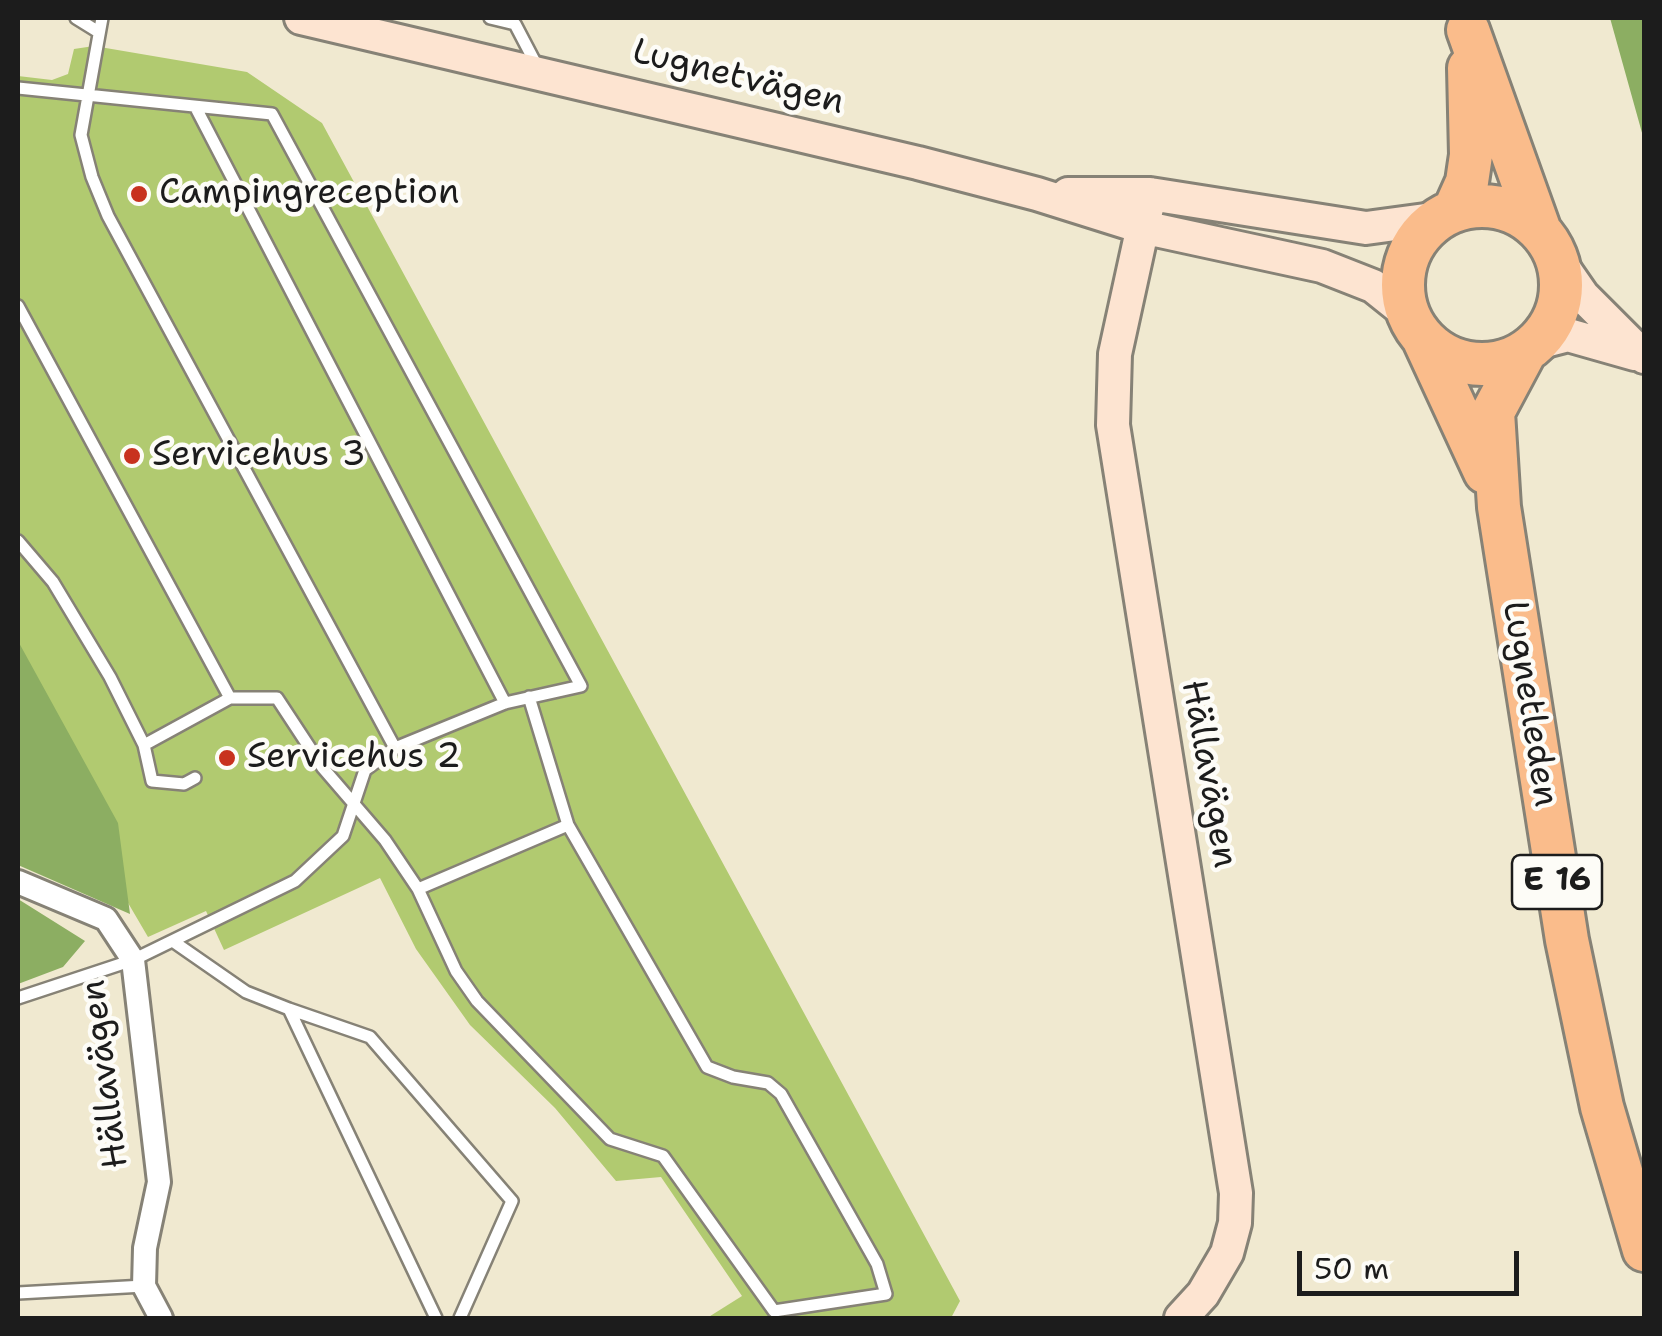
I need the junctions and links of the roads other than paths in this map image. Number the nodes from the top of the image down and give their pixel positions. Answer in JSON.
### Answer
{"nodes":[{"id":1,"x":76,"y":18,"type":"edge"},
{"id":2,"x":102,"y":18,"type":"edge"},
{"id":3,"x":301,"y":18,"type":"edge"},
{"id":4,"x":490,"y":18,"type":"edge"},
{"id":5,"x":1467,"y":24,"type":"edge"},
{"id":6,"x":98,"y":31,"type":"junction"},
{"id":7,"x":540,"y":72,"type":"junction"},
{"id":8,"x":18,"y":88,"type":"edge"},
{"id":9,"x":86,"y":95,"type":"junction"},
{"id":10,"x":196,"y":108,"type":"junction"},
{"id":11,"x":1038,"y":194,"type":"junction"},
{"id":12,"x":1150,"y":194,"type":"junction"},
{"id":13,"x":1447,"y":214,"type":"junction"},
{"id":14,"x":1142,"y":228,"type":"junction"},
{"id":15,"x":1548,"y":244,"type":"junction"},
{"id":16,"x":18,"y":306,"type":"edge"},
{"id":17,"x":1416,"y":327,"type":"junction"},
{"id":18,"x":1531,"y":348,"type":"junction"},
{"id":19,"x":1499,"y":507,"type":"junction"},
{"id":20,"x":18,"y":541,"type":"edge"},
{"id":21,"x":529,"y":697,"type":"junction"},
{"id":22,"x":230,"y":698,"type":"junction"},
{"id":23,"x":505,"y":703,"type":"junction"},
{"id":24,"x":144,"y":745,"type":"junction"},
{"id":25,"x":395,"y":748,"type":"junction"},
{"id":26,"x":194,"y":778,"type":"dead end"},
{"id":27,"x":353,"y":803,"type":"junction"},
{"id":28,"x":568,"y":826,"type":"junction"},
{"id":29,"x":18,"y":882,"type":"edge"},
{"id":30,"x":418,"y":889,"type":"junction"},
{"id":31,"x":174,"y":942,"type":"junction"},
{"id":32,"x":133,"y":960,"type":"junction"},
{"id":33,"x":18,"y":998,"type":"edge"},
{"id":34,"x":289,"y":1009,"type":"junction"},
{"id":35,"x":1644,"y":1250,"type":"edge"},
{"id":36,"x":144,"y":1286,"type":"junction"},
{"id":37,"x":18,"y":1293,"type":"edge"},
{"id":38,"x":160,"y":1318,"type":"edge"},
{"id":39,"x":436,"y":1318,"type":"edge"},
{"id":40,"x":460,"y":1318,"type":"edge"},
{"id":41,"x":1181,"y":1318,"type":"edge"}],
"edges":[{"from":1,"to":6,"type":"lane"},
{"from":2,"to":6,"type":"lane"},
{"from":3,"to":7,"type":"street","name":"Lugnetvägen"},
{"from":4,"to":7,"type":"lane"},
{"from":5,"to":13,"type":"highway","number":"E 16"},
{"from":5,"to":15,"type":"highway","number":"E 16"},
{"from":6,"to":9,"type":"lane"},
{"from":7,"to":11,"type":"street","name":"Lugnetvägen"},
{"from":8,"to":9,"type":"lane"},
{"from":9,"to":10,"type":"lane"},
{"from":9,"to":25,"type":"lane"},
{"from":10,"to":21,"type":"lane"},
{"from":10,"to":23,"type":"lane"},
{"from":11,"to":12,"type":"street","name":"Lugnetvägen"},
{"from":11,"to":14,"type":"street","name":"Lugnetvägen"},
{"from":12,"to":13,"type":"street","name":"Lugnetvägen"},
{"from":12,"to":14,"type":"street","name":"Hällavägen"},
{"from":13,"to":15,"type":"highway"},
{"from":13,"to":17,"type":"highway","number":"E 16"},
{"from":14,"to":17,"type":"street","name":"Lugnetvägen"},
{"from":14,"to":41,"type":"street","name":"Hällavägen"},
{"from":15,"to":18,"type":"highway","number":"E 16"},
{"from":15,"to":18,"type":"street"},
{"from":16,"to":22,"type":"lane"},
{"from":17,"to":18,"type":"highway"},
{"from":17,"to":19,"type":"highway","name":"Lugnetleden","number":"E 16"},
{"from":18,"to":19,"type":"highway","name":"Lugnetleden","number":"E 16"},
{"from":19,"to":35,"type":"highway","name":"Lugnetleden","number":"E 16"},
{"from":20,"to":24,"type":"lane"},
{"from":21,"to":23,"type":"lane"},
{"from":21,"to":28,"type":"lane"},
{"from":22,"to":24,"type":"lane"},
{"from":22,"to":27,"type":"lane"},
{"from":23,"to":25,"type":"lane"},
{"from":24,"to":26,"type":"lane"},
{"from":25,"to":27,"type":"lane"},
{"from":27,"to":30,"type":"lane"},
{"from":27,"to":31,"type":"lane"},
{"from":28,"to":30,"type":"lane"},
{"from":28,"to":30,"type":"lane"},
{"from":29,"to":32,"type":"street","name":"Hällavägen"},
{"from":31,"to":32,"type":"lane"},
{"from":31,"to":34,"type":"lane"},
{"from":32,"to":33,"type":"lane"},
{"from":32,"to":36,"type":"street","name":"Hällavägen"},
{"from":34,"to":39,"type":"lane"},
{"from":34,"to":40,"type":"lane"},
{"from":36,"to":37,"type":"lane"},
{"from":36,"to":38,"type":"street","name":"Hällavägen"}]}
